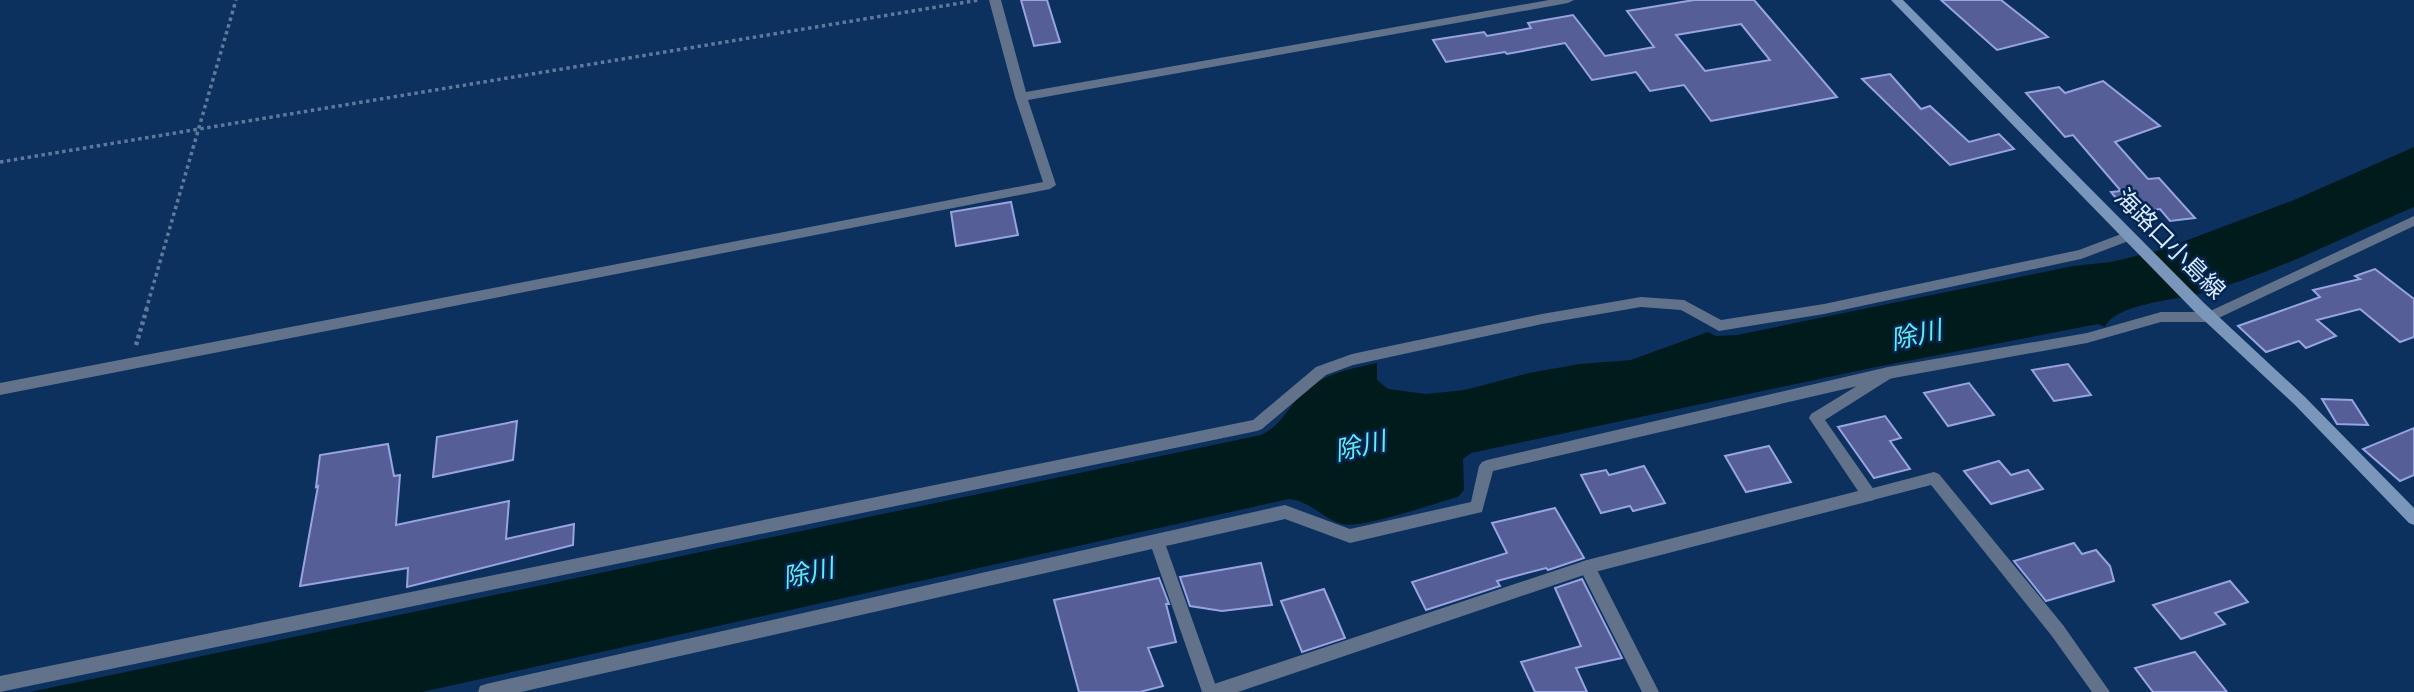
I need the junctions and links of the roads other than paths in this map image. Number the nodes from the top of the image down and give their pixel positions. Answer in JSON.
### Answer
{"nodes":[{"id":1,"x":995,"y":0,"type":"edge"},
{"id":2,"x":1567,"y":0,"type":"edge"},
{"id":3,"x":1897,"y":0,"type":"edge"},
{"id":4,"x":1021,"y":97,"type":"junction"},
{"id":5,"x":2414,"y":221,"type":"edge"},
{"id":6,"x":2129,"y":236,"type":"junction"},
{"id":7,"x":2204,"y":312,"type":"junction"},
{"id":8,"x":1888,"y":373,"type":"junction"},
{"id":9,"x":0,"y":389,"type":"edge"},
{"id":10,"x":1869,"y":495,"type":"junction"},
{"id":11,"x":2414,"y":518,"type":"edge"},
{"id":12,"x":1157,"y":541,"type":"junction"},
{"id":13,"x":1587,"y":567,"type":"junction"},
{"id":14,"x":0,"y":684,"type":"edge"},
{"id":15,"x":486,"y":692,"type":"edge"},
{"id":16,"x":1212,"y":692,"type":"edge"},
{"id":17,"x":1650,"y":692,"type":"edge"},
{"id":18,"x":2102,"y":692,"type":"edge"}],
"edges":[{"from":1,"to":4,"type":"street"},
{"from":2,"to":4,"type":"street"},
{"from":3,"to":6,"type":"main road","name":"海路口小島線"},
{"from":4,"to":9,"type":"street"},
{"from":5,"to":7,"type":"street"},
{"from":6,"to":7,"type":"main road","name":"海路口小島線"},
{"from":6,"to":14,"type":"street"},
{"from":7,"to":8,"type":"street"},
{"from":7,"to":11,"type":"main road","name":"海路口小島線"},
{"from":8,"to":10,"type":"street"},
{"from":8,"to":12,"type":"street"},
{"from":10,"to":13,"type":"street"},
{"from":10,"to":18,"type":"street"},
{"from":12,"to":15,"type":"street"},
{"from":12,"to":16,"type":"street"},
{"from":13,"to":16,"type":"street"},
{"from":13,"to":17,"type":"street"}]}
